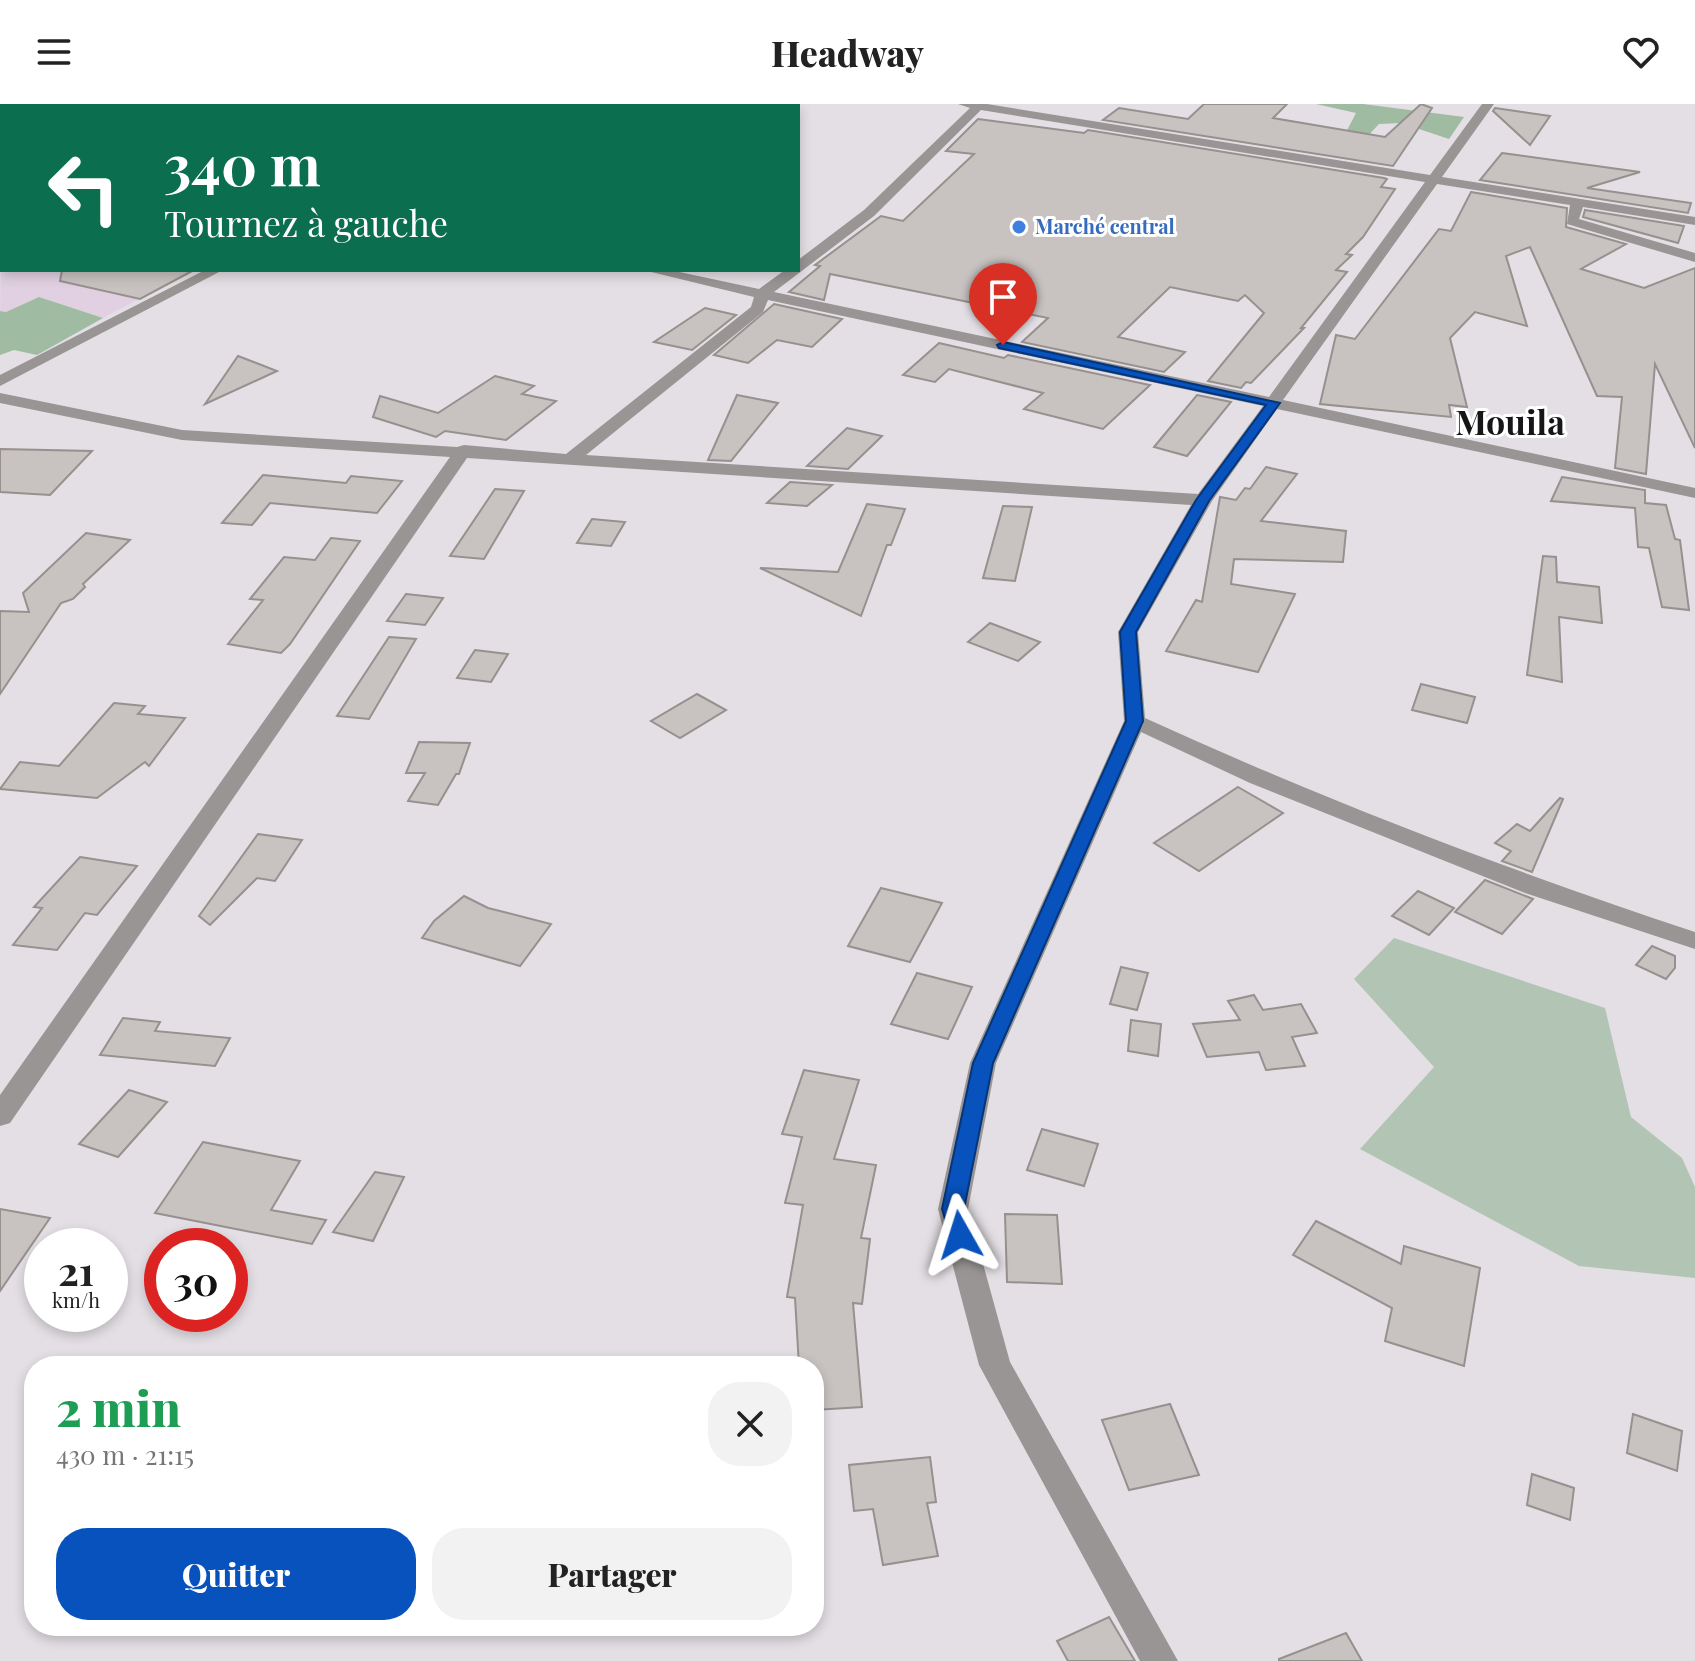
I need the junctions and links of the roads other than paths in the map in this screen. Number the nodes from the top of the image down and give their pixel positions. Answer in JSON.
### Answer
{"nodes":[{"id":1,"x":1488,"y":104,"type":"edge"},
{"id":2,"x":974,"y":105,"type":"edge"},
{"id":3,"x":1433,"y":179,"type":"junction"},
{"id":4,"x":1578,"y":202,"type":"junction"},
{"id":5,"x":1695,"y":221,"type":"edge"},
{"id":6,"x":1695,"y":258,"type":"edge"},
{"id":7,"x":800,"y":265,"type":"edge"},
{"id":8,"x":212,"y":272,"type":"edge"},
{"id":9,"x":659,"y":272,"type":"edge"},
{"id":10,"x":791,"y":272,"type":"edge"},
{"id":11,"x":762,"y":294,"type":"junction"},
{"id":12,"x":0,"y":381,"type":"edge"},
{"id":13,"x":0,"y":398,"type":"edge"},
{"id":14,"x":1274,"y":403,"type":"junction"},
{"id":15,"x":464,"y":450,"type":"junction"},
{"id":16,"x":572,"y":458,"type":"junction"},
{"id":17,"x":1695,"y":493,"type":"edge"},
{"id":18,"x":1203,"y":500,"type":"junction"},
{"id":19,"x":1135,"y":721,"type":"junction"},
{"id":20,"x":1695,"y":941,"type":"edge"},
{"id":21,"x":0,"y":1116,"type":"edge"},
{"id":22,"x":1160,"y":1661,"type":"edge"}],
"edges":[{"from":1,"to":3,"type":"street"},
{"from":2,"to":3,"type":"street"},
{"from":2,"to":7,"type":"street"},
{"from":3,"to":4,"type":"street"},
{"from":3,"to":14,"type":"street"},
{"from":4,"to":5,"type":"street"},
{"from":4,"to":6,"type":"street"},
{"from":8,"to":12,"type":"street"},
{"from":9,"to":11,"type":"street"},
{"from":10,"to":11,"type":"street"},
{"from":11,"to":14,"type":"street"},
{"from":11,"to":16,"type":"street"},
{"from":13,"to":15,"type":"street"},
{"from":14,"to":17,"type":"street"},
{"from":14,"to":18,"type":"street"},
{"from":15,"to":16,"type":"street"},
{"from":15,"to":21,"type":"street"},
{"from":16,"to":18,"type":"street"},
{"from":18,"to":19,"type":"street"},
{"from":19,"to":20,"type":"street"},
{"from":19,"to":22,"type":"street"}]}
